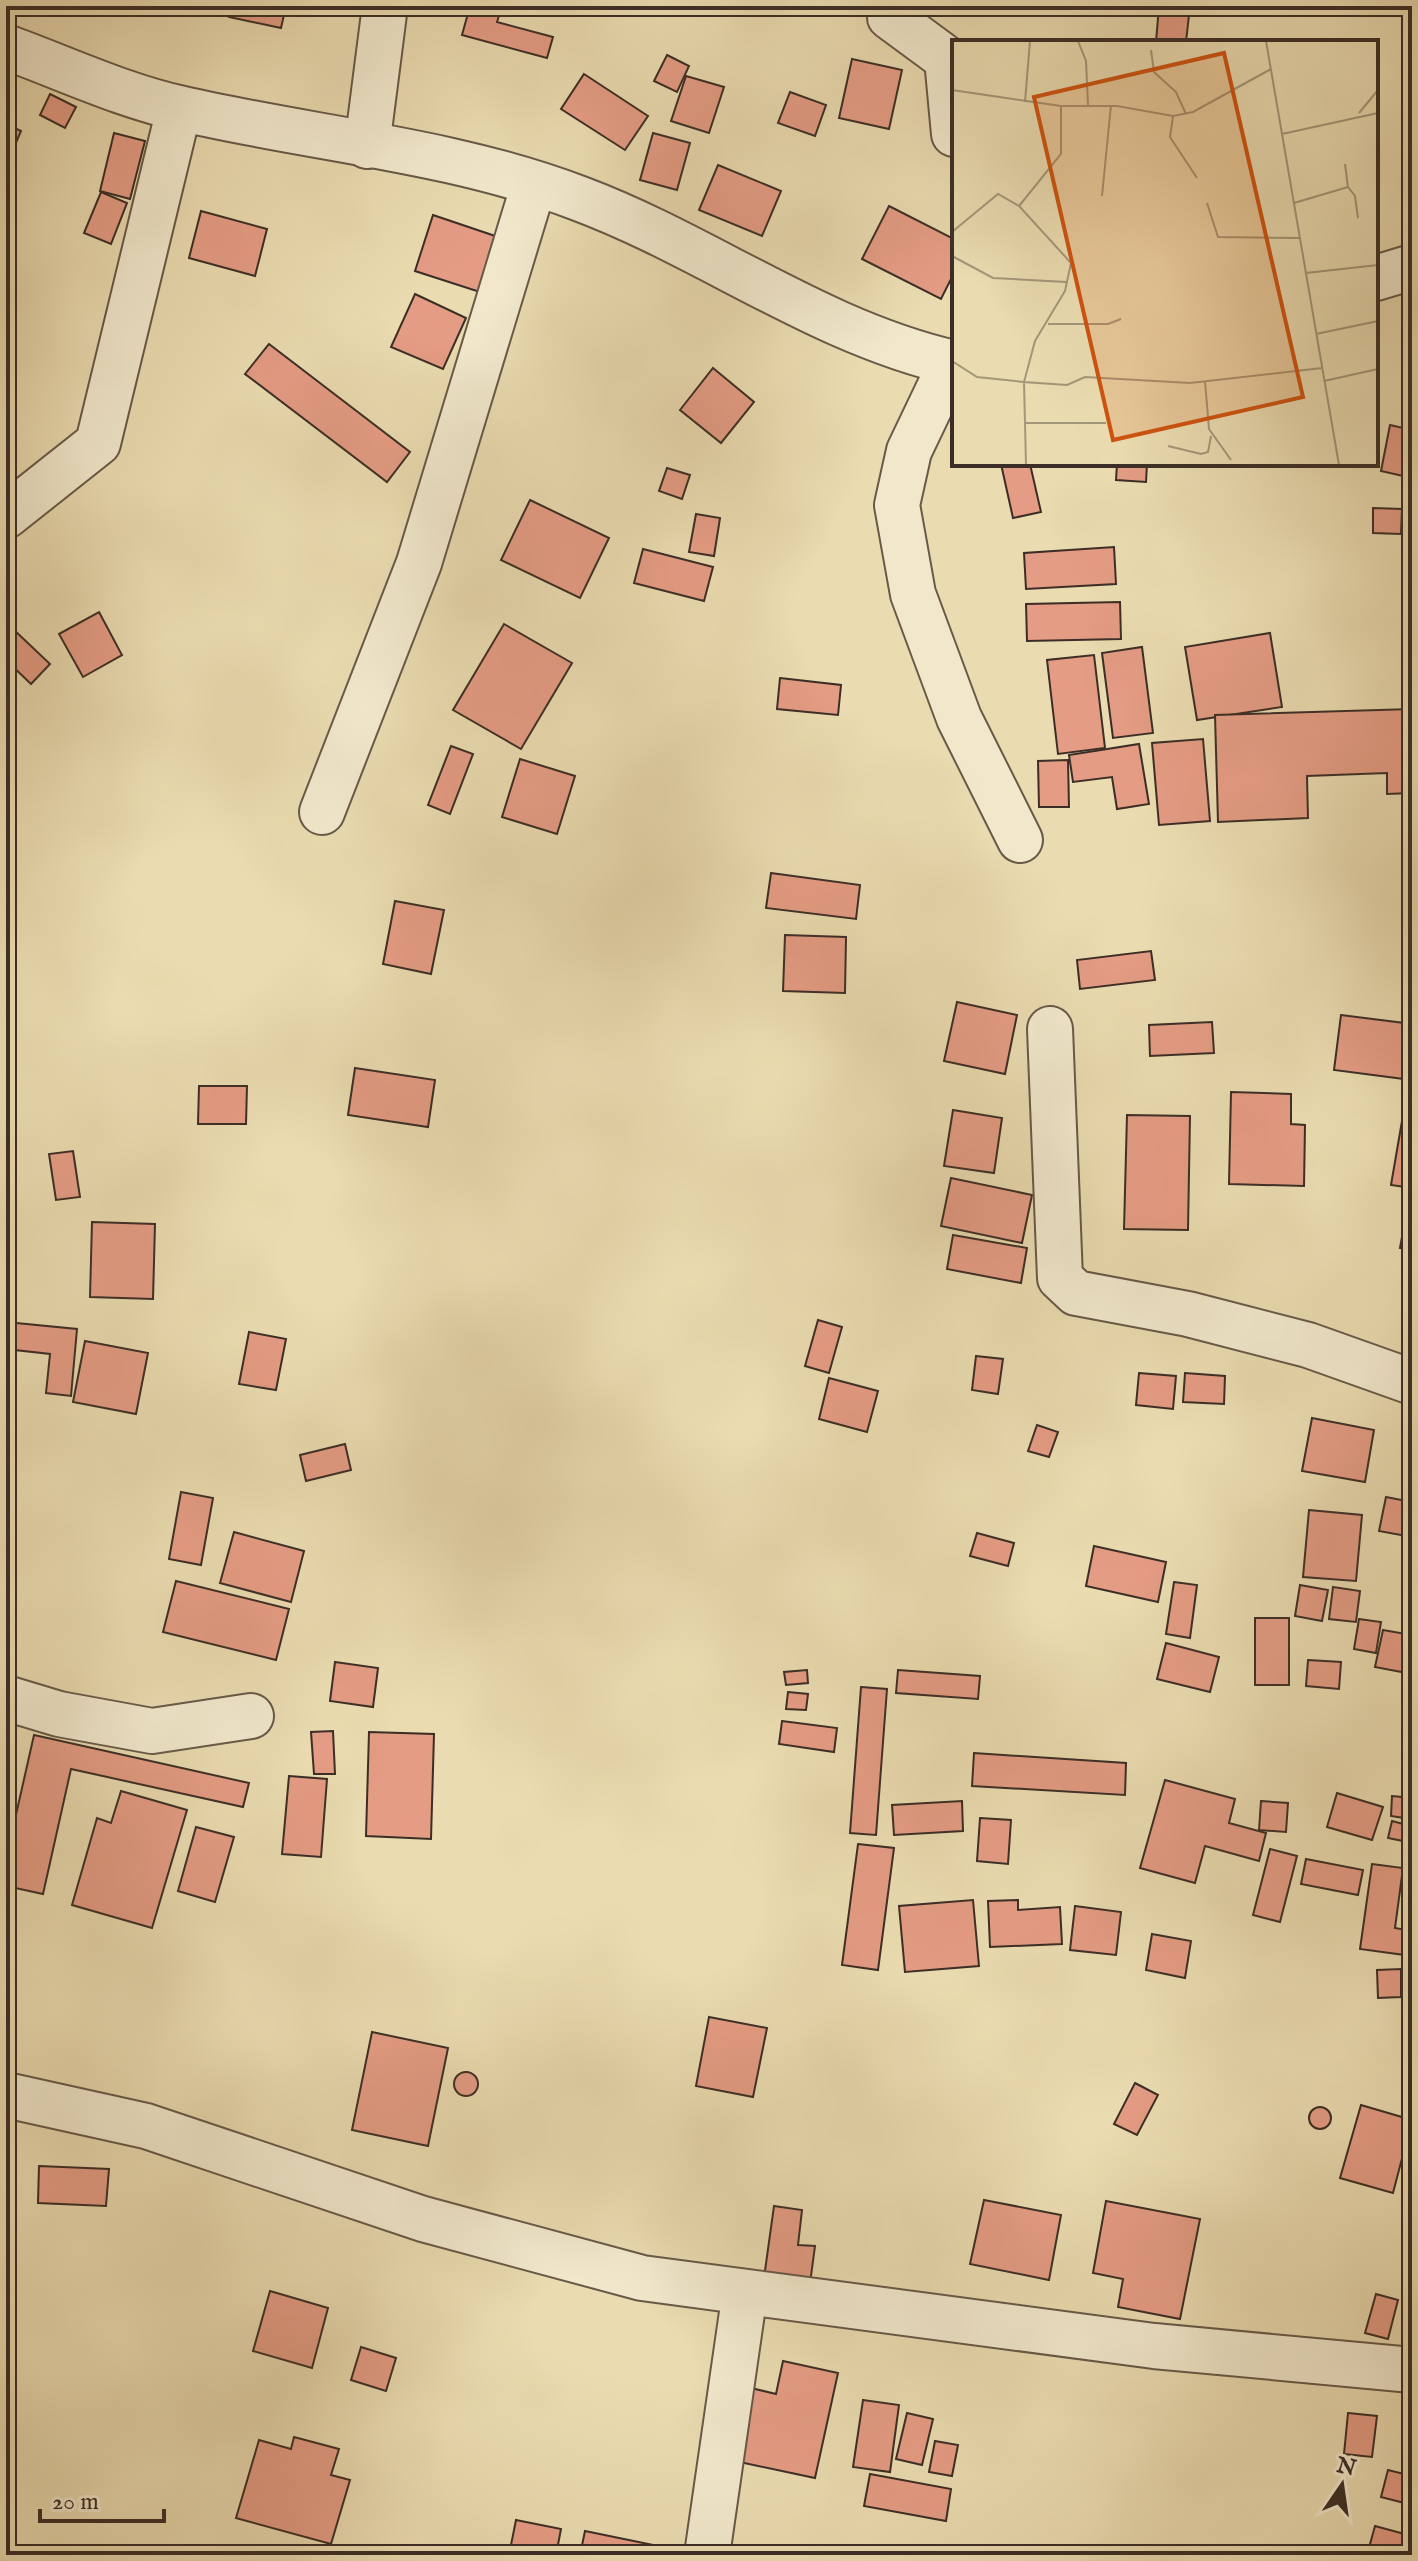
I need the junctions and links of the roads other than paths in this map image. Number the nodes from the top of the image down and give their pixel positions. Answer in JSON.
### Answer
{"nodes":[{"id":1,"x":385,"y":6,"type":"edge"},
{"id":2,"x":891,"y":6,"type":"edge"},
{"id":3,"x":6,"y":47,"type":"edge"},
{"id":4,"x":179,"y":109,"type":"junction"},
{"id":5,"x":952,"y":113,"type":"edge"},
{"id":6,"x":367,"y":146,"type":"junction"},
{"id":7,"x":534,"y":184,"type":"junction"},
{"id":8,"x":1412,"y":267,"type":"edge"},
{"id":9,"x":1378,"y":277,"type":"edge"},
{"id":10,"x":952,"y":363,"type":"edge"},
{"id":11,"x":952,"y":365,"type":"edge"},
{"id":12,"x":6,"y":516,"type":"edge"},
{"id":13,"x":322,"y":812,"type":"dead end"},
{"id":14,"x":1020,"y":840,"type":"dead end"},
{"id":15,"x":1050,"y":1029,"type":"dead end"},
{"id":16,"x":1412,"y":1382,"type":"edge"},
{"id":17,"x":6,"y":1698,"type":"edge"},
{"id":18,"x":251,"y":1716,"type":"dead end"},
{"id":19,"x":6,"y":2095,"type":"edge"},
{"id":20,"x":745,"y":2292,"type":"junction"},
{"id":21,"x":1412,"y":2370,"type":"edge"},
{"id":22,"x":707,"y":2555,"type":"edge"}],
"edges":[{"from":1,"to":6,"type":"street"},
{"from":2,"to":5,"type":"street"},
{"from":3,"to":4,"type":"street"},
{"from":4,"to":6,"type":"street"},
{"from":4,"to":12,"type":"street"},
{"from":6,"to":7,"type":"street"},
{"from":7,"to":10,"type":"street"},
{"from":7,"to":13,"type":"street"},
{"from":8,"to":9,"type":"street"},
{"from":11,"to":14,"type":"street"},
{"from":15,"to":16,"type":"street"},
{"from":17,"to":18,"type":"street"},
{"from":19,"to":20,"type":"street"},
{"from":20,"to":21,"type":"street"},
{"from":20,"to":22,"type":"street"}]}
